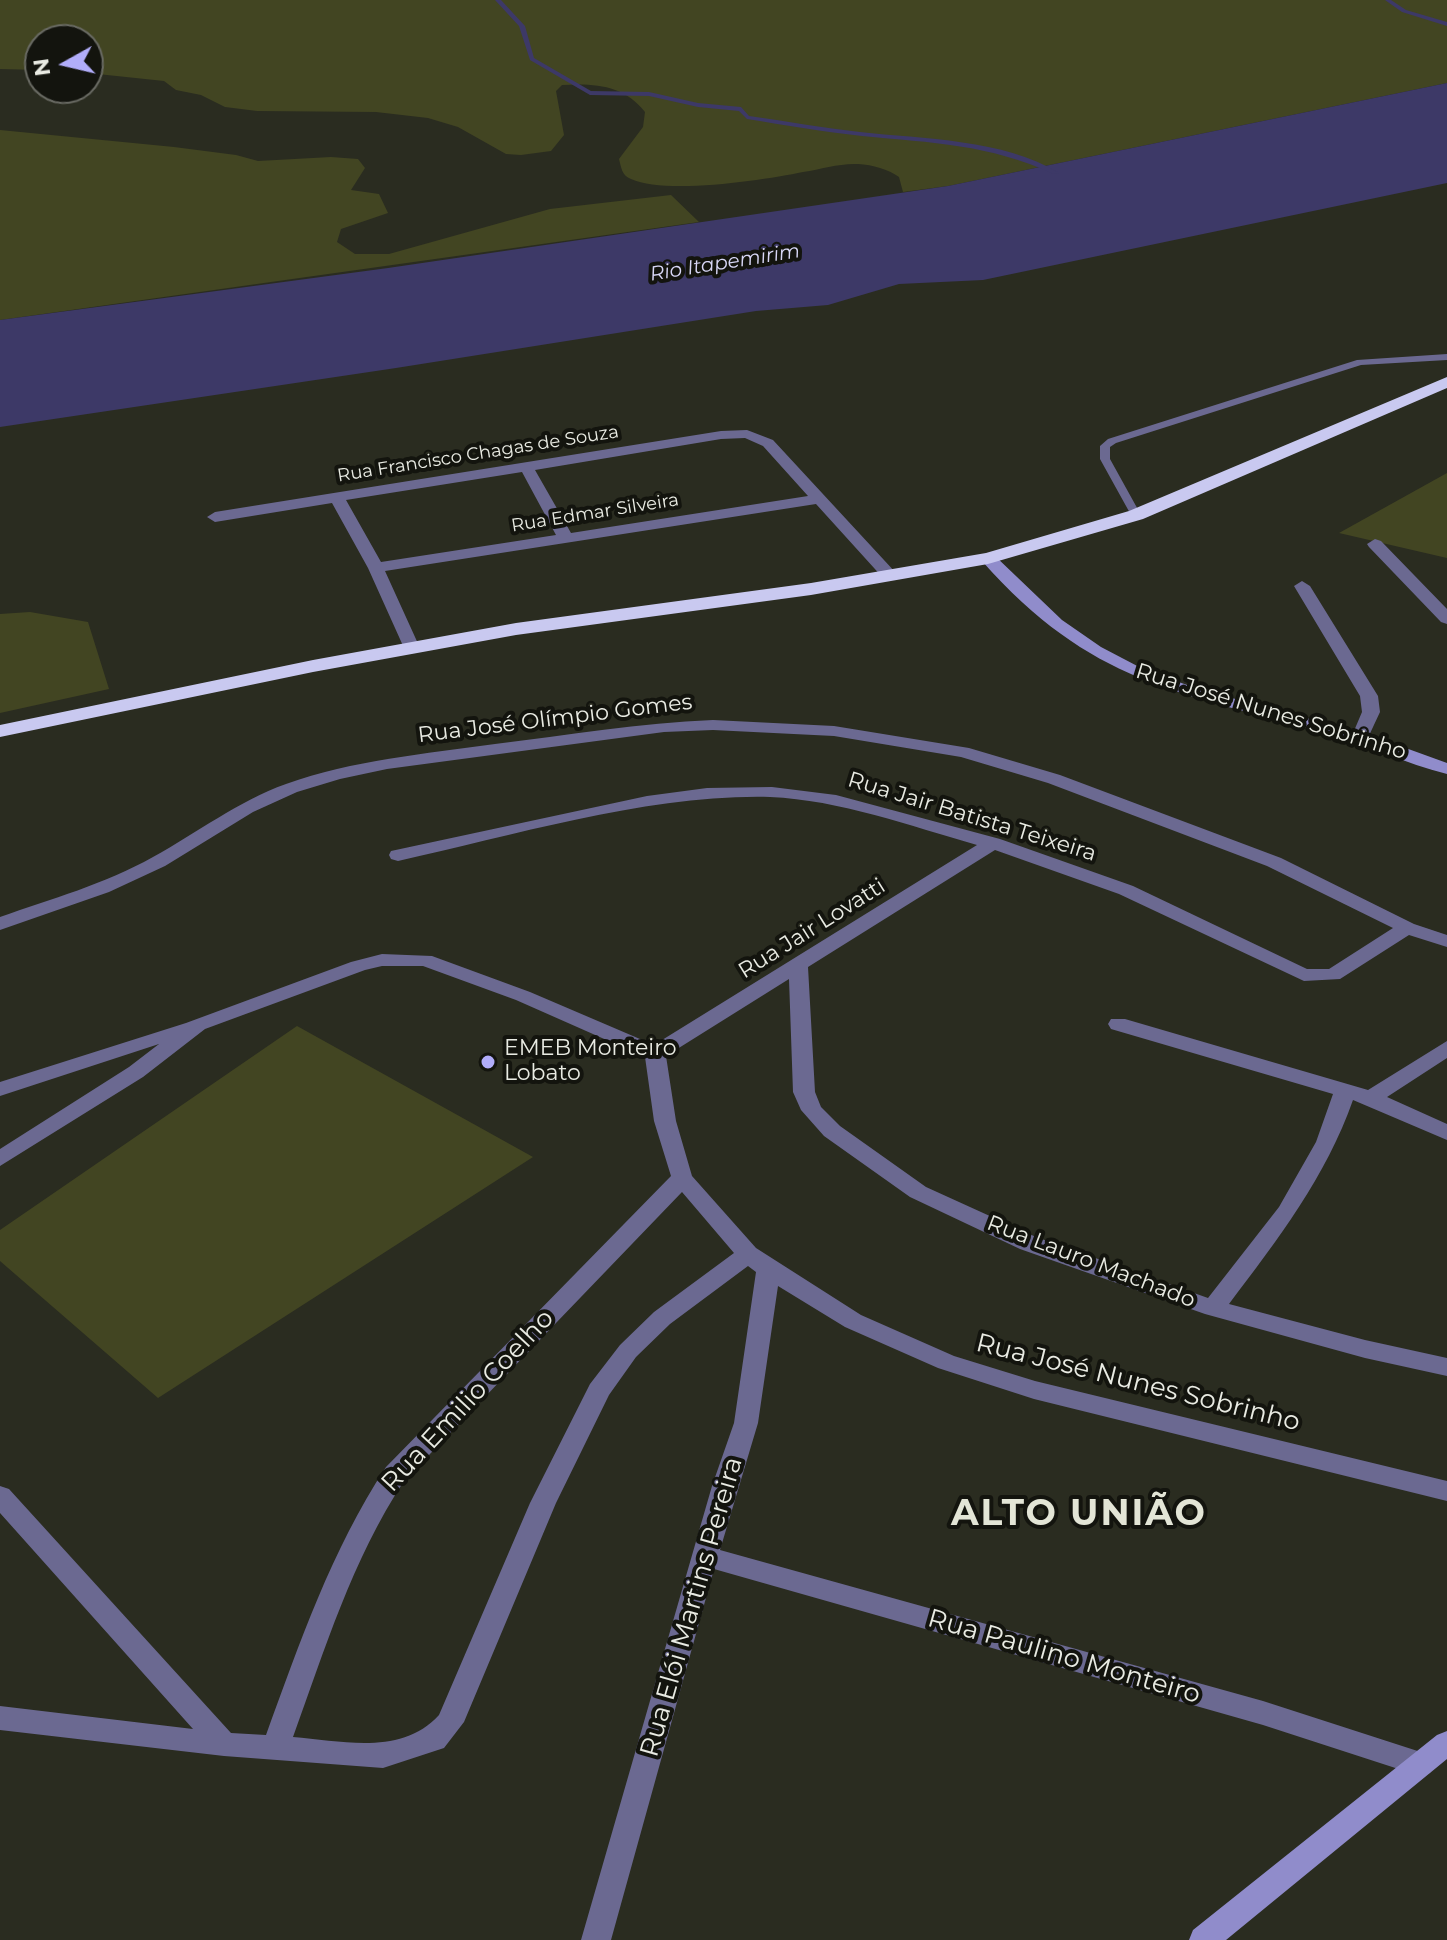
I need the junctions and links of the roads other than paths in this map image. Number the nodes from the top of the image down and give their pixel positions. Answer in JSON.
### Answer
{"nodes":[{"id":1,"x":1447,"y":357,"type":"edge"},
{"id":2,"x":1447,"y":382,"type":"edge"},
{"id":3,"x":526,"y":466,"type":"junction"},
{"id":4,"x":337,"y":497,"type":"junction"},
{"id":5,"x":820,"y":499,"type":"junction"},
{"id":6,"x":1136,"y":515,"type":"junction"},
{"id":7,"x":215,"y":517,"type":"dead end"},
{"id":8,"x":565,"y":537,"type":"junction"},
{"id":9,"x":1375,"y":544,"type":"dead end"},
{"id":10,"x":988,"y":558,"type":"junction"},
{"id":11,"x":376,"y":568,"type":"junction"},
{"id":12,"x":890,"y":576,"type":"junction"},
{"id":13,"x":1302,"y":586,"type":"dead end"},
{"id":14,"x":1447,"y":619,"type":"edge"},
{"id":15,"x":412,"y":648,"type":"junction"},
{"id":16,"x":0,"y":731,"type":"edge"},
{"id":17,"x":1360,"y":738,"type":"junction"},
{"id":18,"x":1447,"y":769,"type":"edge"},
{"id":19,"x":993,"y":843,"type":"junction"},
{"id":20,"x":398,"y":855,"type":"dead end"},
{"id":21,"x":0,"y":924,"type":"edge"},
{"id":22,"x":1407,"y":928,"type":"junction"},
{"id":23,"x":1447,"y":941,"type":"edge"},
{"id":24,"x":798,"y":967,"type":"junction"},
{"id":25,"x":198,"y":1024,"type":"junction"},
{"id":26,"x":1118,"y":1024,"type":"dead end"},
{"id":27,"x":1447,"y":1048,"type":"edge"},
{"id":28,"x":655,"y":1053,"type":"junction"},
{"id":29,"x":0,"y":1089,"type":"edge"},
{"id":30,"x":1345,"y":1091,"type":"junction"},
{"id":31,"x":1371,"y":1098,"type":"junction"},
{"id":32,"x":1447,"y":1133,"type":"edge"},
{"id":33,"x":0,"y":1159,"type":"edge"},
{"id":34,"x":682,"y":1178,"type":"junction"},
{"id":35,"x":758,"y":1262,"type":"junction"},
{"id":36,"x":1213,"y":1308,"type":"junction"},
{"id":37,"x":1447,"y":1367,"type":"edge"},
{"id":38,"x":1447,"y":1491,"type":"edge"},
{"id":39,"x":0,"y":1496,"type":"edge"},
{"id":40,"x":706,"y":1556,"type":"junction"},
{"id":41,"x":0,"y":1718,"type":"edge"},
{"id":42,"x":1447,"y":1743,"type":"edge"},
{"id":43,"x":224,"y":1744,"type":"junction"},
{"id":44,"x":275,"y":1748,"type":"junction"},
{"id":45,"x":1420,"y":1764,"type":"junction"},
{"id":46,"x":596,"y":1940,"type":"edge"},
{"id":47,"x":1204,"y":1940,"type":"edge"}],
"edges":[{"from":1,"to":6,"type":"lane"},
{"from":2,"to":6,"type":"highway"},
{"from":3,"to":4,"type":"street","name":"Rua Francisco Chagas de Souza"},
{"from":3,"to":5,"type":"street","name":"Rua Francisco Chagas de Souza"},
{"from":3,"to":8,"type":"street"},
{"from":4,"to":7,"type":"street","name":"Rua Francisco Chagas de Souza"},
{"from":4,"to":11,"type":"street"},
{"from":5,"to":8,"type":"street","name":"Rua Edmar Silveira"},
{"from":5,"to":12,"type":"street"},
{"from":6,"to":10,"type":"highway"},
{"from":8,"to":11,"type":"street","name":"Rua Edmar Silveira"},
{"from":9,"to":14,"type":"street"},
{"from":10,"to":12,"type":"highway"},
{"from":10,"to":17,"type":"street","name":"Rua José Nunes Sobrinho"},
{"from":11,"to":15,"type":"street"},
{"from":12,"to":15,"type":"highway"},
{"from":13,"to":17,"type":"street"},
{"from":15,"to":16,"type":"highway"},
{"from":17,"to":18,"type":"street","name":"Rua José Nunes Sobrinho"},
{"from":19,"to":20,"type":"street","name":"Rua Jair Batista Teixeira"},
{"from":19,"to":22,"type":"street","name":"Rua Jair Batista Teixeira"},
{"from":19,"to":24,"type":"street","name":"Rua Jair Lovatti"},
{"from":21,"to":22,"type":"street","name":"Rua José Olímpio Gomes"},
{"from":22,"to":23,"type":"street","name":"Rua José Olímpio Gomes"},
{"from":24,"to":28,"type":"street","name":"Rua Jair Lovatti"},
{"from":24,"to":36,"type":"street","name":"Rua Lauro Machado"},
{"from":25,"to":28,"type":"street"},
{"from":25,"to":29,"type":"street"},
{"from":25,"to":33,"type":"street"},
{"from":26,"to":30,"type":"street"},
{"from":27,"to":31,"type":"street"},
{"from":28,"to":34,"type":"street"},
{"from":30,"to":31,"type":"street"},
{"from":30,"to":36,"type":"street"},
{"from":31,"to":32,"type":"street"},
{"from":34,"to":35,"type":"street","name":"Rua José Nunes Sobrinho"},
{"from":34,"to":44,"type":"street","name":"Rua Emilio Coelho"},
{"from":35,"to":38,"type":"street","name":"Rua José Nunes Sobrinho"},
{"from":35,"to":40,"type":"street","name":"Rua Elói Martins Pereira"},
{"from":35,"to":44,"type":"street"},
{"from":36,"to":37,"type":"street","name":"Rua Lauro Machado"},
{"from":39,"to":43,"type":"street"},
{"from":40,"to":45,"type":"street","name":"Rua Paulino Monteiro"},
{"from":40,"to":46,"type":"street","name":"Rua Elói Martins Pereira"},
{"from":41,"to":43,"type":"street"},
{"from":42,"to":45,"type":"street"},
{"from":43,"to":44,"type":"street"},
{"from":45,"to":47,"type":"street"}]}
